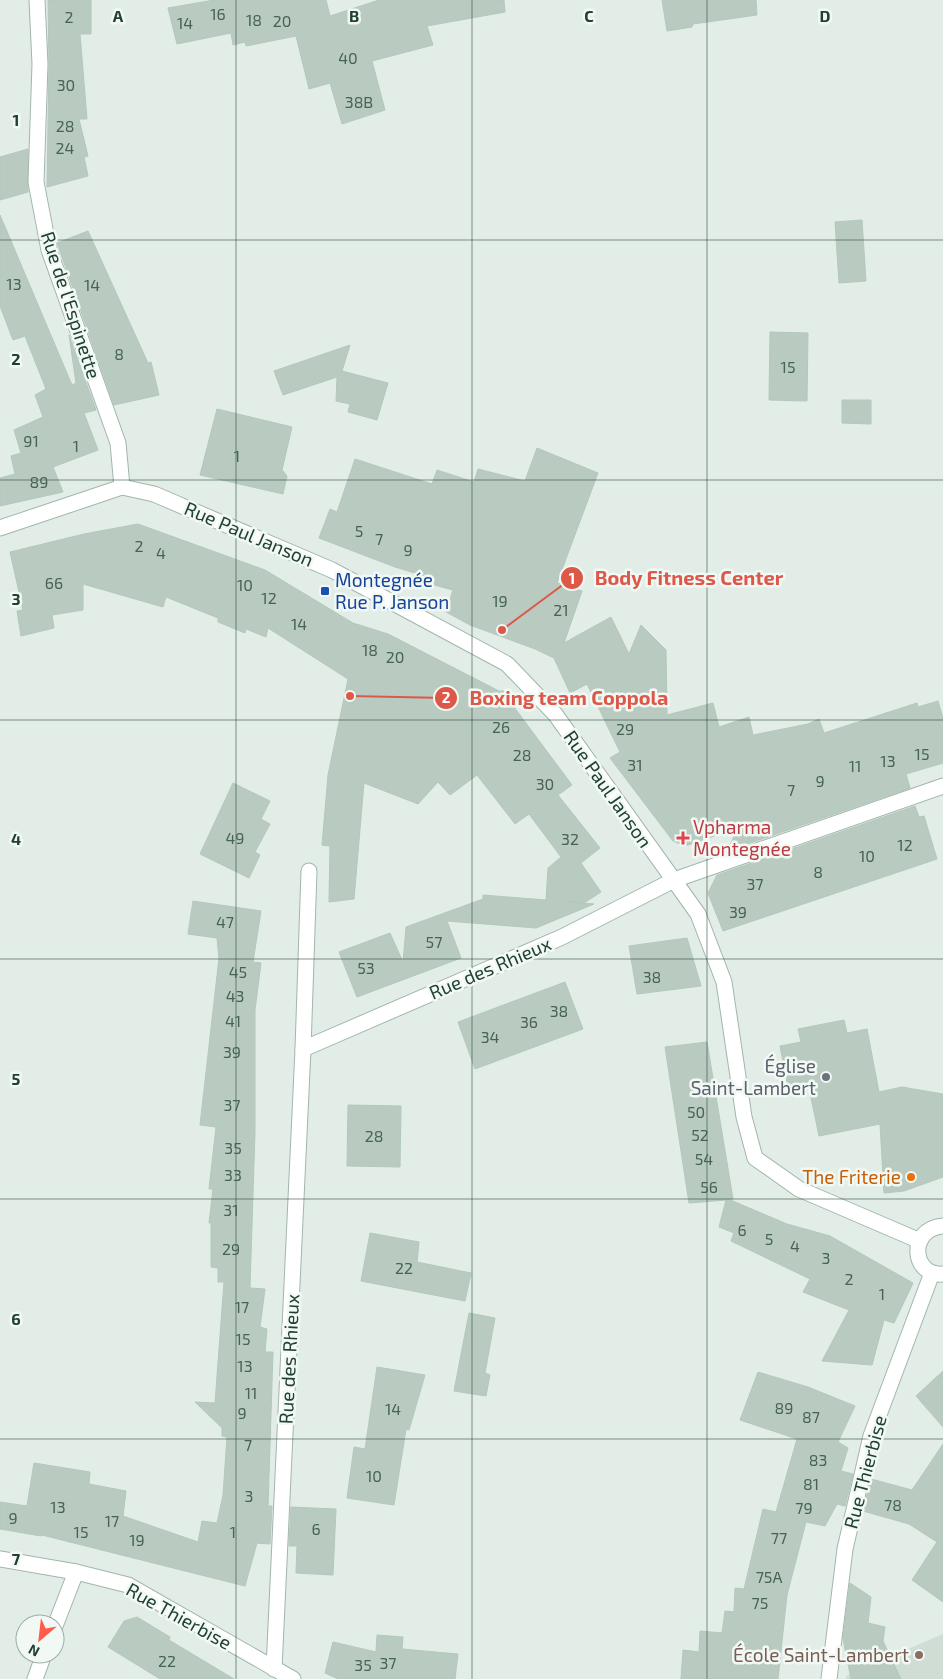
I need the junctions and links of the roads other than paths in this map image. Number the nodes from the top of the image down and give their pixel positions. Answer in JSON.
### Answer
{"nodes":[{"id":1,"x":37,"y":0,"type":"edge"},
{"id":2,"x":122,"y":487,"type":"junction"},
{"id":3,"x":0,"y":528,"type":"edge"},
{"id":4,"x":943,"y":786,"type":"edge"},
{"id":5,"x":309,"y":872,"type":"dead end"},
{"id":6,"x":674,"y":880,"type":"junction"},
{"id":7,"x":303,"y":1049,"type":"junction"},
{"id":8,"x":943,"y":1226,"type":"edge"},
{"id":9,"x":920,"y":1240,"type":"junction"},
{"id":10,"x":937,"y":1274,"type":"edge"},
{"id":11,"x":0,"y":1559,"type":"edge"},
{"id":12,"x":76,"y":1572,"type":"junction"},
{"id":13,"x":60,"y":1614,"type":"edge"},
{"id":14,"x":40,"y":1664,"type":"edge"},
{"id":15,"x":274,"y":1668,"type":"junction"},
{"id":16,"x":35,"y":1679,"type":"edge"},
{"id":17,"x":293,"y":1679,"type":"edge"},
{"id":18,"x":829,"y":1679,"type":"edge"}],
"edges":[{"from":1,"to":2,"type":"street","name":"Rue de l'Espinette"},
{"from":2,"to":3,"type":"street"},
{"from":2,"to":6,"type":"street","name":"Rue Paul Janson"},
{"from":4,"to":6,"type":"street","name":"Rue des Rhieux"},
{"from":5,"to":7,"type":"street","name":"Rue des Rhieux"},
{"from":6,"to":7,"type":"street","name":"Rue des Rhieux"},
{"from":6,"to":9,"type":"street","name":"Rue Paul Janson"},
{"from":7,"to":15,"type":"street","name":"Rue des Rhieux"},
{"from":8,"to":9,"type":"street"},
{"from":9,"to":10,"type":"street"},
{"from":10,"to":18,"type":"street","name":"Rue Thierbise"},
{"from":11,"to":12,"type":"street","name":"Rue Thierbise"},
{"from":12,"to":13,"type":"street"},
{"from":12,"to":15,"type":"street","name":"Rue Thierbise"},
{"from":14,"to":16,"type":"street"},
{"from":15,"to":17,"type":"street","name":"Rue Thierbise"}]}
